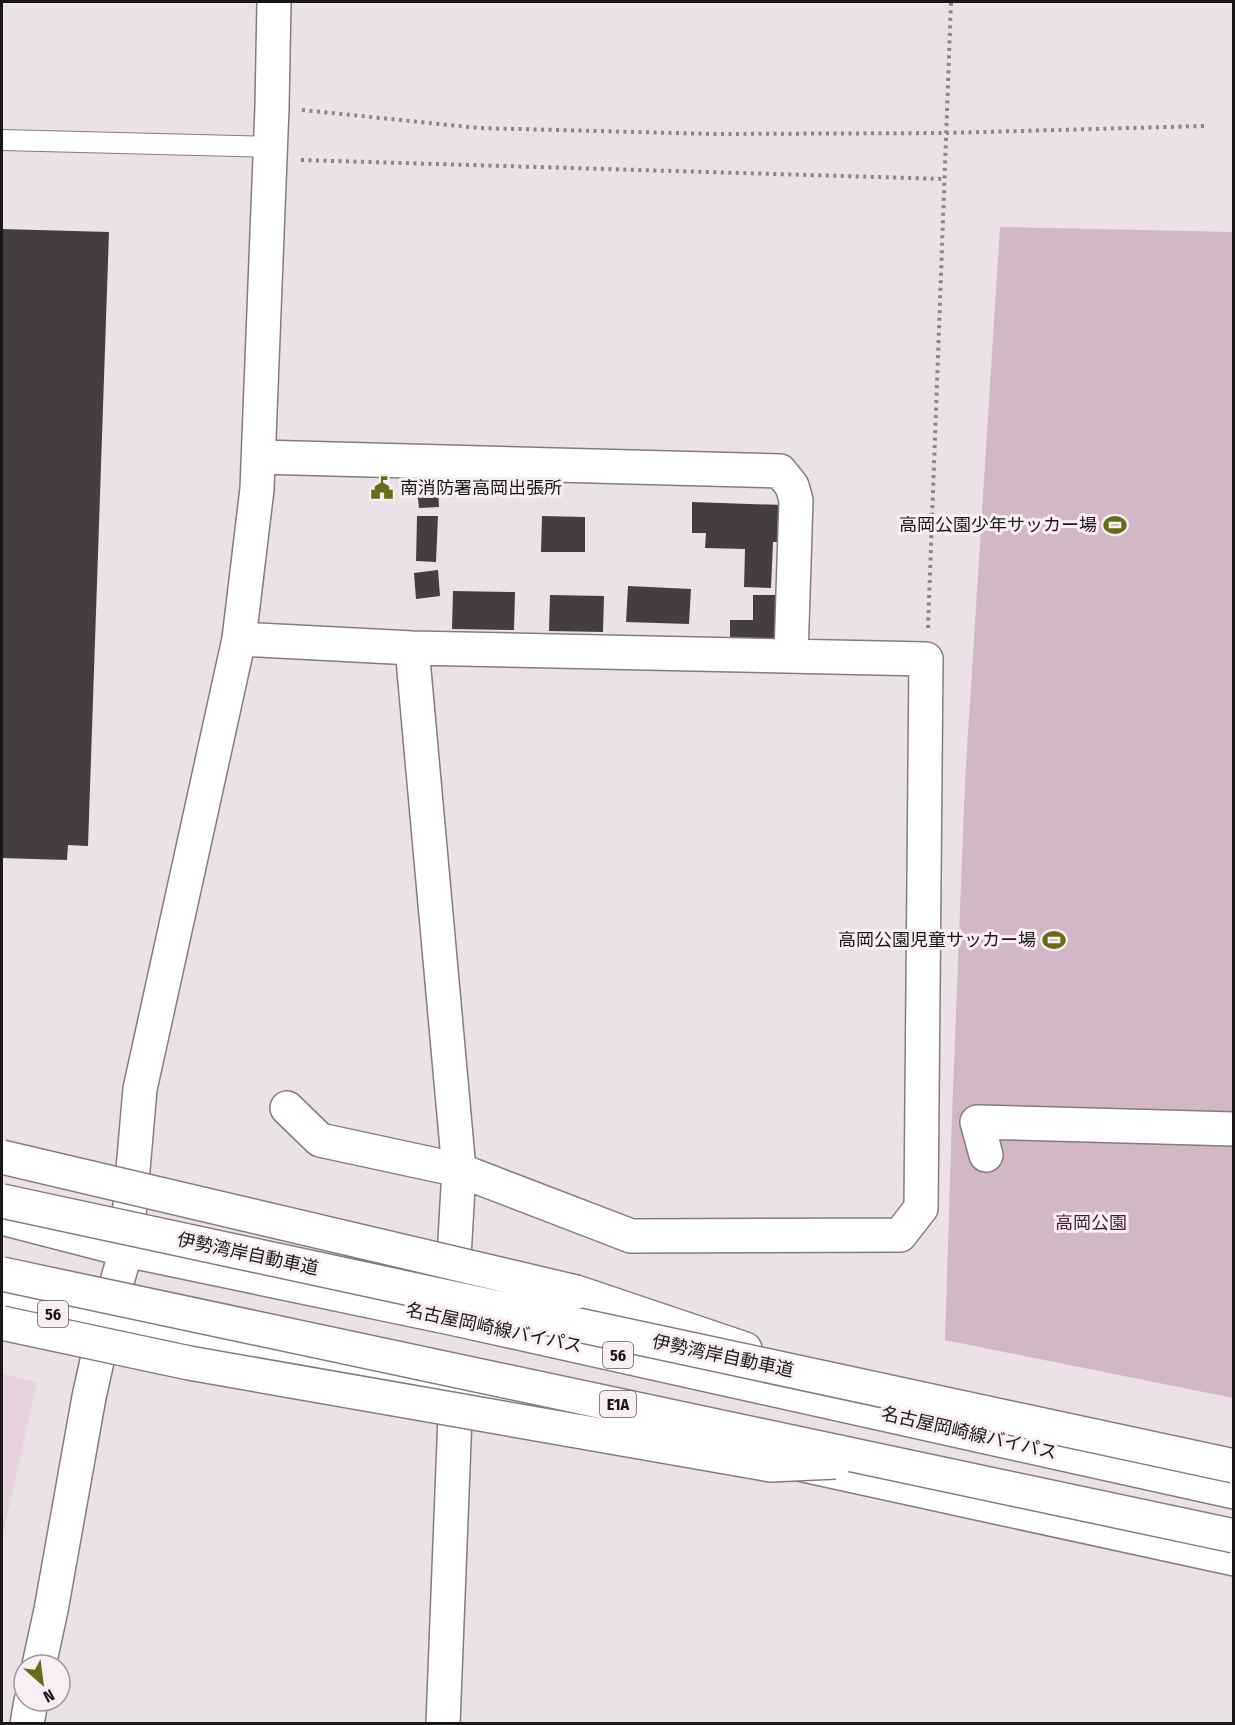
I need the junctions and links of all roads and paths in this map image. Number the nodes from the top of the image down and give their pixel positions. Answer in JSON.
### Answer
{"nodes":[{"id":1,"x":274,"y":2,"type":"edge"},
{"id":2,"x":951,"y":2,"type":"edge"},
{"id":3,"x":272,"y":107,"type":"junction"},
{"id":4,"x":1204,"y":126,"type":"dead end"},
{"id":5,"x":946,"y":133,"type":"junction"},
{"id":6,"x":2,"y":140,"type":"edge"},
{"id":7,"x":270,"y":153,"type":"junction"},
{"id":8,"x":944,"y":179,"type":"junction"},
{"id":9,"x":259,"y":457,"type":"junction"},
{"id":10,"x":238,"y":639,"type":"junction"},
{"id":11,"x":412,"y":648,"type":"junction"},
{"id":12,"x":791,"y":656,"type":"junction"},
{"id":13,"x":926,"y":659,"type":"junction"},
{"id":14,"x":287,"y":1108,"type":"dead end"},
{"id":15,"x":1233,"y":1129,"type":"edge"},
{"id":16,"x":986,"y":1155,"type":"dead end"},
{"id":17,"x":2,"y":1157,"type":"edge"},
{"id":18,"x":459,"y":1170,"type":"junction"},
{"id":19,"x":2,"y":1201,"type":"edge"},
{"id":20,"x":2,"y":1218,"type":"edge"},
{"id":21,"x":126,"y":1250,"type":"junction"},
{"id":22,"x":2,"y":1274,"type":"edge"},
{"id":23,"x":2,"y":1302,"type":"edge"},
{"id":24,"x":451,"y":1318,"type":"junction"},
{"id":25,"x":2,"y":1323,"type":"edge"},
{"id":26,"x":105,"y":1325,"type":"junction"},
{"id":27,"x":838,"y":1381,"type":"junction"},
{"id":28,"x":456,"y":1390,"type":"junction"},
{"id":29,"x":879,"y":1459,"type":"junction"},
{"id":30,"x":1233,"y":1466,"type":"edge"},
{"id":31,"x":1233,"y":1492,"type":"edge"},
{"id":32,"x":1233,"y":1536,"type":"edge"},
{"id":33,"x":1233,"y":1559,"type":"edge"},
{"id":34,"x":42,"y":1653,"type":"edge"},
{"id":35,"x":443,"y":1724,"type":"edge"}],
"edges":[{"from":1,"to":3,"type":"main road"},
{"from":2,"to":5,"type":"path"},
{"from":3,"to":5,"type":"path"},
{"from":3,"to":7,"type":"main road"},
{"from":4,"to":5,"type":"path"},
{"from":5,"to":8,"type":"path"},
{"from":6,"to":7,"type":"lane"},
{"from":7,"to":8,"type":"path"},
{"from":7,"to":9,"type":"main road"},
{"from":8,"to":13,"type":"path"},
{"from":9,"to":10,"type":"main road"},
{"from":9,"to":12,"type":"main road"},
{"from":10,"to":11,"type":"main road"},
{"from":10,"to":21,"type":"main road"},
{"from":11,"to":12,"type":"main road"},
{"from":11,"to":18,"type":"main road"},
{"from":12,"to":13,"type":"main road"},
{"from":13,"to":18,"type":"main road"},
{"from":14,"to":18,"type":"main road"},
{"from":15,"to":16,"type":"main road"},
{"from":17,"to":27,"type":"main road","bridge":true},
{"from":18,"to":24,"type":"main road"},
{"from":19,"to":27,"type":"main road","name":"伊勢湾岸自動車道","bridge":true},
{"from":20,"to":21,"type":"main road","name":"名古屋岡崎線バイパス","number":"56"},
{"from":21,"to":24,"type":"main road","name":"名古屋岡崎線バイパス","number":"56"},
{"from":21,"to":26,"type":"main road"},
{"from":22,"to":29,"type":"main road","number":"E1A","bridge":true},
{"from":23,"to":26,"type":"main road","number":"56"},
{"from":24,"to":31,"type":"main road","name":"名古屋岡崎線バイパス","number":"56"},
{"from":25,"to":29,"type":"main road","bridge":true},
{"from":26,"to":28,"type":"main road","number":"56"},
{"from":26,"to":34,"type":"main road"},
{"from":27,"to":30,"type":"main road","name":"伊勢湾岸自動車道","bridge":true},
{"from":28,"to":33,"type":"main road","number":"56"},
{"from":28,"to":35,"type":"main road"},
{"from":29,"to":32,"type":"main road","number":"E1A","bridge":true}]}
